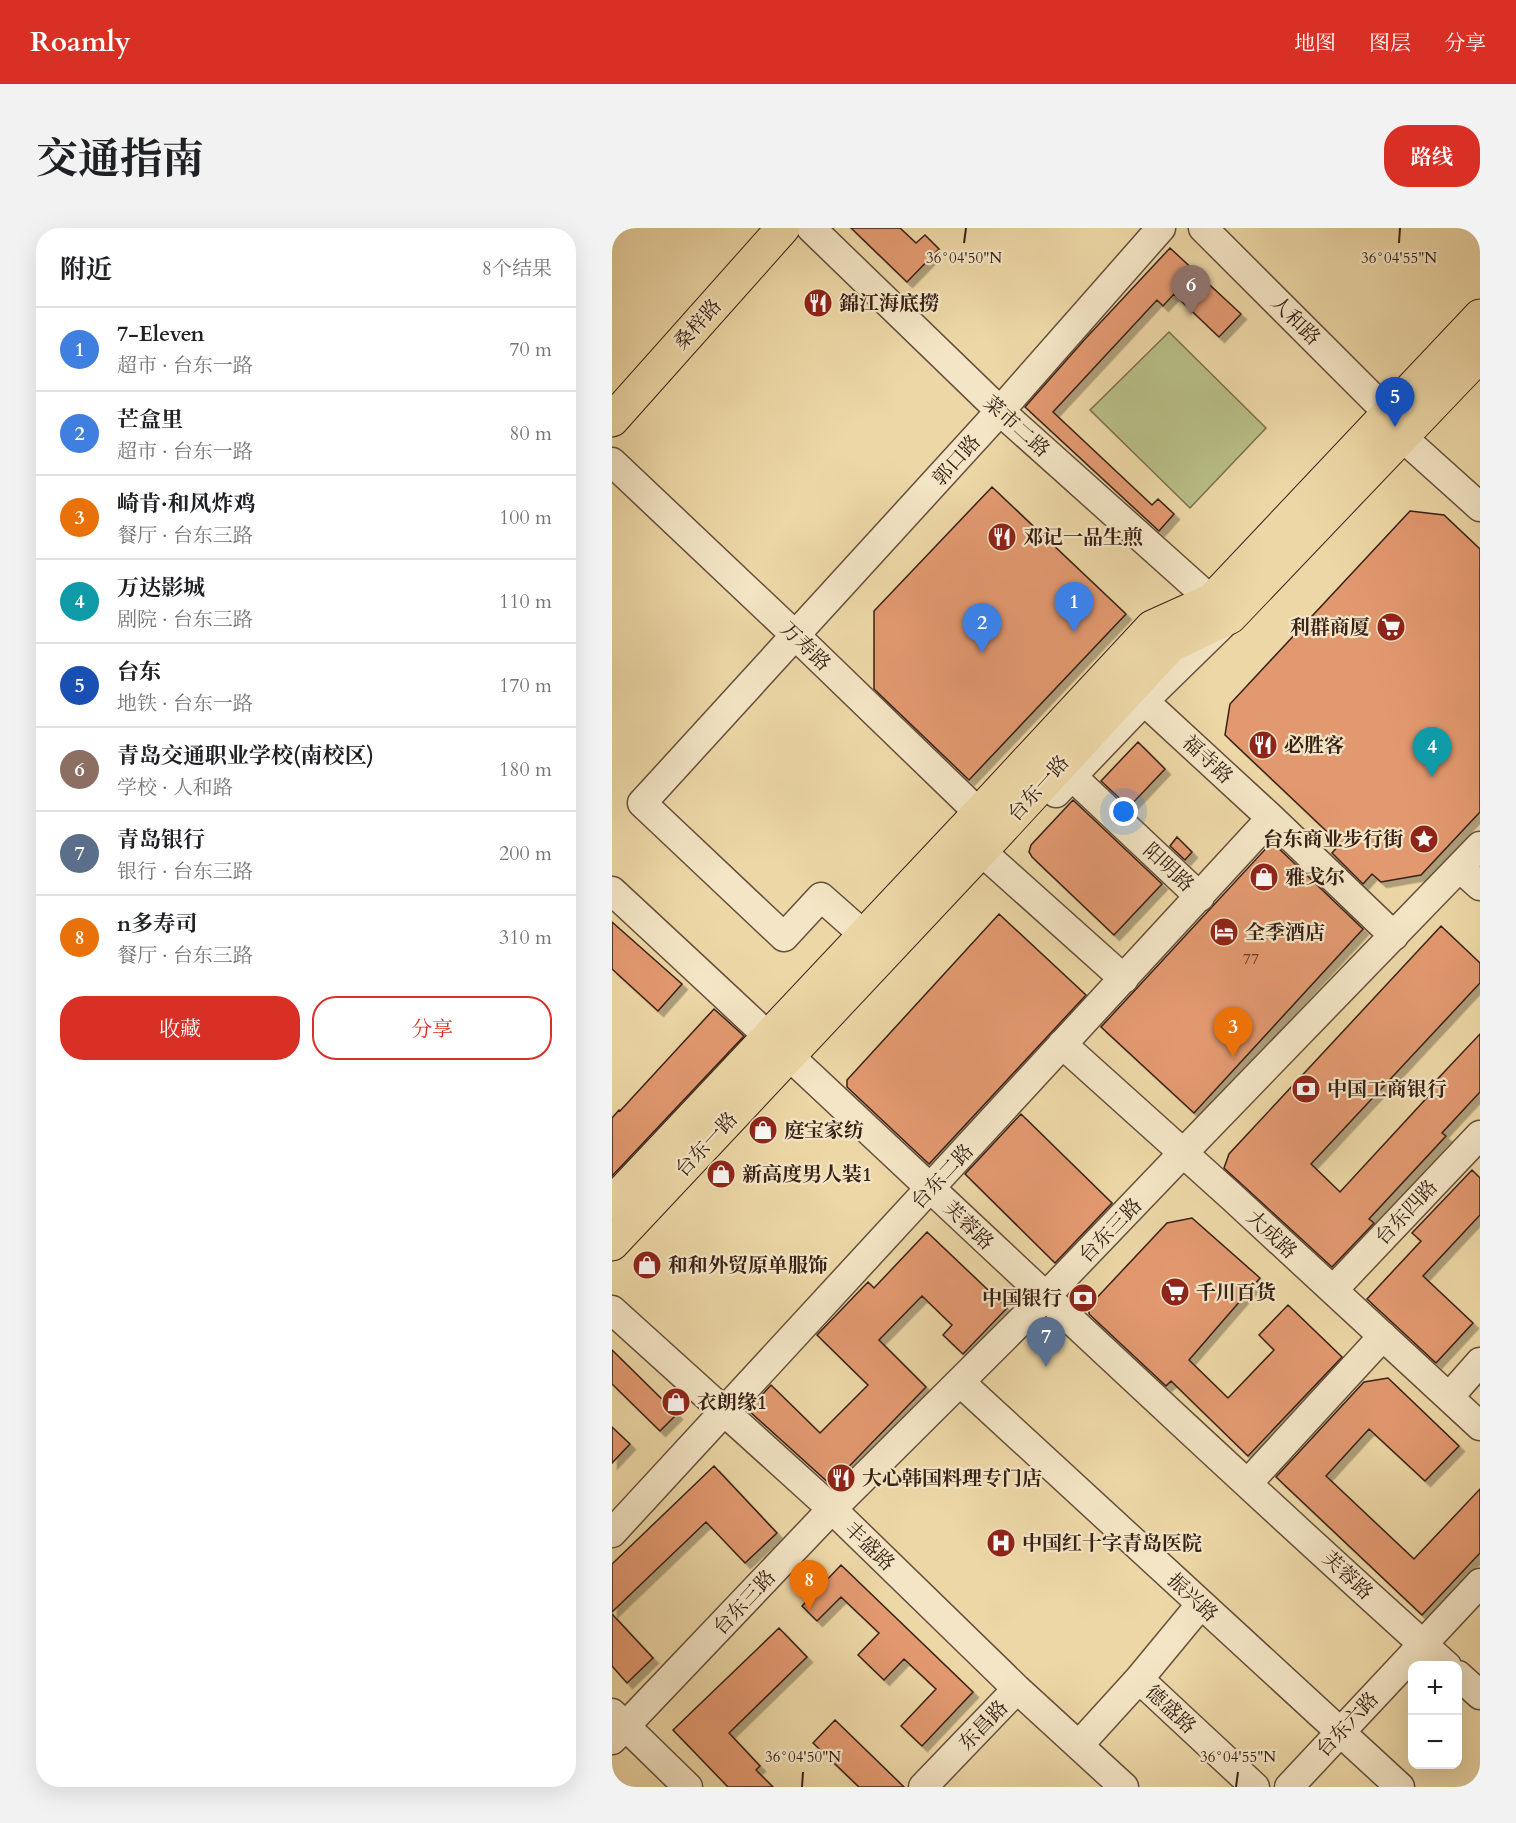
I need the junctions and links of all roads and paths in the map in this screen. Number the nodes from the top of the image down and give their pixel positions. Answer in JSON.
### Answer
{"nodes":[{"id":1,"x":783,"y":228,"type":"edge"},
{"id":2,"x":811,"y":228,"type":"edge"},
{"id":3,"x":1161,"y":228,"type":"edge"},
{"id":4,"x":1203,"y":228,"type":"edge"},
{"id":5,"x":1480,"y":316,"type":"edge"},
{"id":6,"x":1478,"y":360,"type":"edge"},
{"id":7,"x":1000,"y":411,"type":"junction"},
{"id":8,"x":612,"y":420,"type":"edge"},
{"id":9,"x":1395,"y":424,"type":"junction"},
{"id":10,"x":612,"y":462,"type":"edge"},
{"id":11,"x":1480,"y":507,"type":"edge"},
{"id":12,"x":1221,"y":608,"type":"junction"},
{"id":13,"x":796,"y":636,"type":"junction"},
{"id":14,"x":1144,"y":701,"type":"junction"},
{"id":15,"x":1066,"y":770,"type":"junction"},
{"id":16,"x":1271,"y":818,"type":"junction"},
{"id":17,"x":988,"y":839,"type":"junction"},
{"id":18,"x":1480,"y":846,"type":"edge"},
{"id":19,"x":1470,"y":877,"type":"edge"},
{"id":20,"x":613,"y":893,"type":"edge"},
{"id":21,"x":1200,"y":897,"type":"junction"},
{"id":22,"x":864,"y":935,"type":"junction"},
{"id":23,"x":1394,"y":936,"type":"junction"},
{"id":24,"x":1124,"y":979,"type":"junction"},
{"id":25,"x":1062,"y":1044,"type":"junction"},
{"id":26,"x":779,"y":1046,"type":"junction"},
{"id":27,"x":1475,"y":1149,"type":"edge"},
{"id":28,"x":1183,"y":1153,"type":"junction"},
{"id":29,"x":937,"y":1195,"type":"junction"},
{"id":30,"x":612,"y":1203,"type":"edge"},
{"id":31,"x":612,"y":1244,"type":"edge"},
{"id":32,"x":1333,"y":1290,"type":"junction"},
{"id":33,"x":1045,"y":1297,"type":"junction"},
{"id":34,"x":612,"y":1310,"type":"edge"},
{"id":35,"x":1383,"y":1336,"type":"junction"},
{"id":36,"x":1480,"y":1362,"type":"edge"},
{"id":37,"x":960,"y":1382,"type":"junction"},
{"id":38,"x":1449,"y":1396,"type":"junction"},
{"id":39,"x":724,"y":1412,"type":"junction"},
{"id":40,"x":1480,"y":1425,"type":"edge"},
{"id":41,"x":1248,"y":1484,"type":"junction"},
{"id":42,"x":832,"y":1509,"type":"junction"},
{"id":43,"x":612,"y":1533,"type":"edge"},
{"id":44,"x":1478,"y":1588,"type":"edge"},
{"id":45,"x":1201,"y":1604,"type":"junction"},
{"id":46,"x":1423,"y":1644,"type":"junction"},
{"id":47,"x":1442,"y":1661,"type":"edge"},
{"id":48,"x":1139,"y":1679,"type":"junction"},
{"id":49,"x":1462,"y":1679,"type":"edge"},
{"id":50,"x":1017,"y":1689,"type":"junction"},
{"id":51,"x":1480,"y":1695,"type":"edge"},
{"id":52,"x":616,"y":1726,"type":"edge"},
{"id":53,"x":1340,"y":1732,"type":"junction"},
{"id":54,"x":1079,"y":1745,"type":"junction"},
{"id":55,"x":688,"y":1787,"type":"edge"},
{"id":56,"x":923,"y":1787,"type":"edge"},
{"id":57,"x":1124,"y":1787,"type":"edge"},
{"id":58,"x":1255,"y":1787,"type":"edge"},
{"id":59,"x":1289,"y":1787,"type":"edge"},
{"id":60,"x":1400,"y":1787,"type":"edge"}],
"edges":[{"from":1,"to":8,"type":"main road","name":"桑梓路"},
{"from":2,"to":7,"type":"street","name":"菜市二路"},
{"from":3,"to":7,"type":"street","name":"郭口路"},
{"from":4,"to":9,"type":"street","name":"人和路"},
{"from":5,"to":9,"type":"main road","name":"台东一路"},
{"from":6,"to":9,"type":"main road","name":"台东一路"},
{"from":7,"to":12,"type":"street","name":"菜市二路"},
{"from":7,"to":13,"type":"street","name":"郭口路"},
{"from":9,"to":11,"type":"street","name":"人和路"},
{"from":9,"to":12,"type":"main road","name":"台东一路"},
{"from":10,"to":13,"type":"street","name":"万寿路"},
{"from":12,"to":14,"type":"street"},
{"from":12,"to":15,"type":"main road","name":"台东一路"},
{"from":12,"to":17,"type":"main road","name":"台东一路"},
{"from":13,"to":17,"type":"street","name":"万寿路"},
{"from":13,"to":22,"type":"street","name":"郭口路"},
{"from":14,"to":15,"type":"street"},
{"from":14,"to":16,"type":"street","name":"福寺路"},
{"from":15,"to":17,"type":"main road","name":"台东一路"},
{"from":15,"to":21,"type":"street","name":"阳明路"},
{"from":16,"to":21,"type":"street","name":"台东二路"},
{"from":16,"to":23,"type":"street","name":"福寺路"},
{"from":17,"to":22,"type":"main road","name":"台东一路"},
{"from":17,"to":24,"type":"street","name":"万寿路"},
{"from":17,"to":26,"type":"main road","name":"台东一路"},
{"from":18,"to":19,"type":"street","name":"台东三路"},
{"from":19,"to":23,"type":"street","name":"台东三路"},
{"from":20,"to":26,"type":"street","name":"芙蓉路"},
{"from":21,"to":24,"type":"street","name":"台东二路"},
{"from":22,"to":26,"type":"main road","name":"台东一路"},
{"from":23,"to":28,"type":"street","name":"台东三路"},
{"from":24,"to":25,"type":"street","name":"台东二路"},
{"from":25,"to":28,"type":"street","name":"大成路"},
{"from":25,"to":29,"type":"street","name":"台东二路"},
{"from":26,"to":29,"type":"street","name":"芙蓉路"},
{"from":26,"to":30,"type":"main road","name":"台东一路"},
{"from":26,"to":31,"type":"main road","name":"台东一路"},
{"from":27,"to":32,"type":"street","name":"台东四路"},
{"from":28,"to":32,"type":"street","name":"大成路"},
{"from":28,"to":33,"type":"street","name":"台东三路"},
{"from":29,"to":33,"type":"street","name":"芙蓉路"},
{"from":29,"to":39,"type":"street","name":"台东二路"},
{"from":32,"to":35,"type":"street","name":"大成路"},
{"from":33,"to":37,"type":"street","name":"台东三路"},
{"from":33,"to":41,"type":"street","name":"芙蓉路"},
{"from":34,"to":39,"type":"street","name":"丰盛路"},
{"from":35,"to":38,"type":"street","name":"大成路"},
{"from":35,"to":41,"type":"street"},
{"from":36,"to":38,"type":"street"},
{"from":37,"to":42,"type":"street","name":"台东三路"},
{"from":37,"to":45,"type":"street","name":"振兴路"},
{"from":38,"to":40,"type":"street","name":"大成路"},
{"from":39,"to":42,"type":"street","name":"丰盛路"},
{"from":39,"to":43,"type":"street","name":"台东二路"},
{"from":41,"to":46,"type":"street","name":"芙蓉路"},
{"from":42,"to":50,"type":"street","name":"丰盛路"},
{"from":42,"to":52,"type":"street","name":"台东三路"},
{"from":44,"to":46,"type":"street","name":"台东六路"},
{"from":45,"to":48,"type":"street"},
{"from":45,"to":53,"type":"street","name":"振兴路"},
{"from":46,"to":47,"type":"street","name":"芙蓉路"},
{"from":46,"to":53,"type":"street","name":"台东六路"},
{"from":48,"to":54,"type":"street"},
{"from":48,"to":58,"type":"street","name":"德盛路"},
{"from":49,"to":51,"type":"street"},
{"from":50,"to":54,"type":"street","name":"丰盛路"},
{"from":50,"to":56,"type":"street","name":"东昌路"},
{"from":52,"to":55,"type":"street"},
{"from":53,"to":59,"type":"street","name":"台东六路"},
{"from":53,"to":60,"type":"street","name":"振兴路"},
{"from":54,"to":57,"type":"street","name":"丰盛路"}]}
